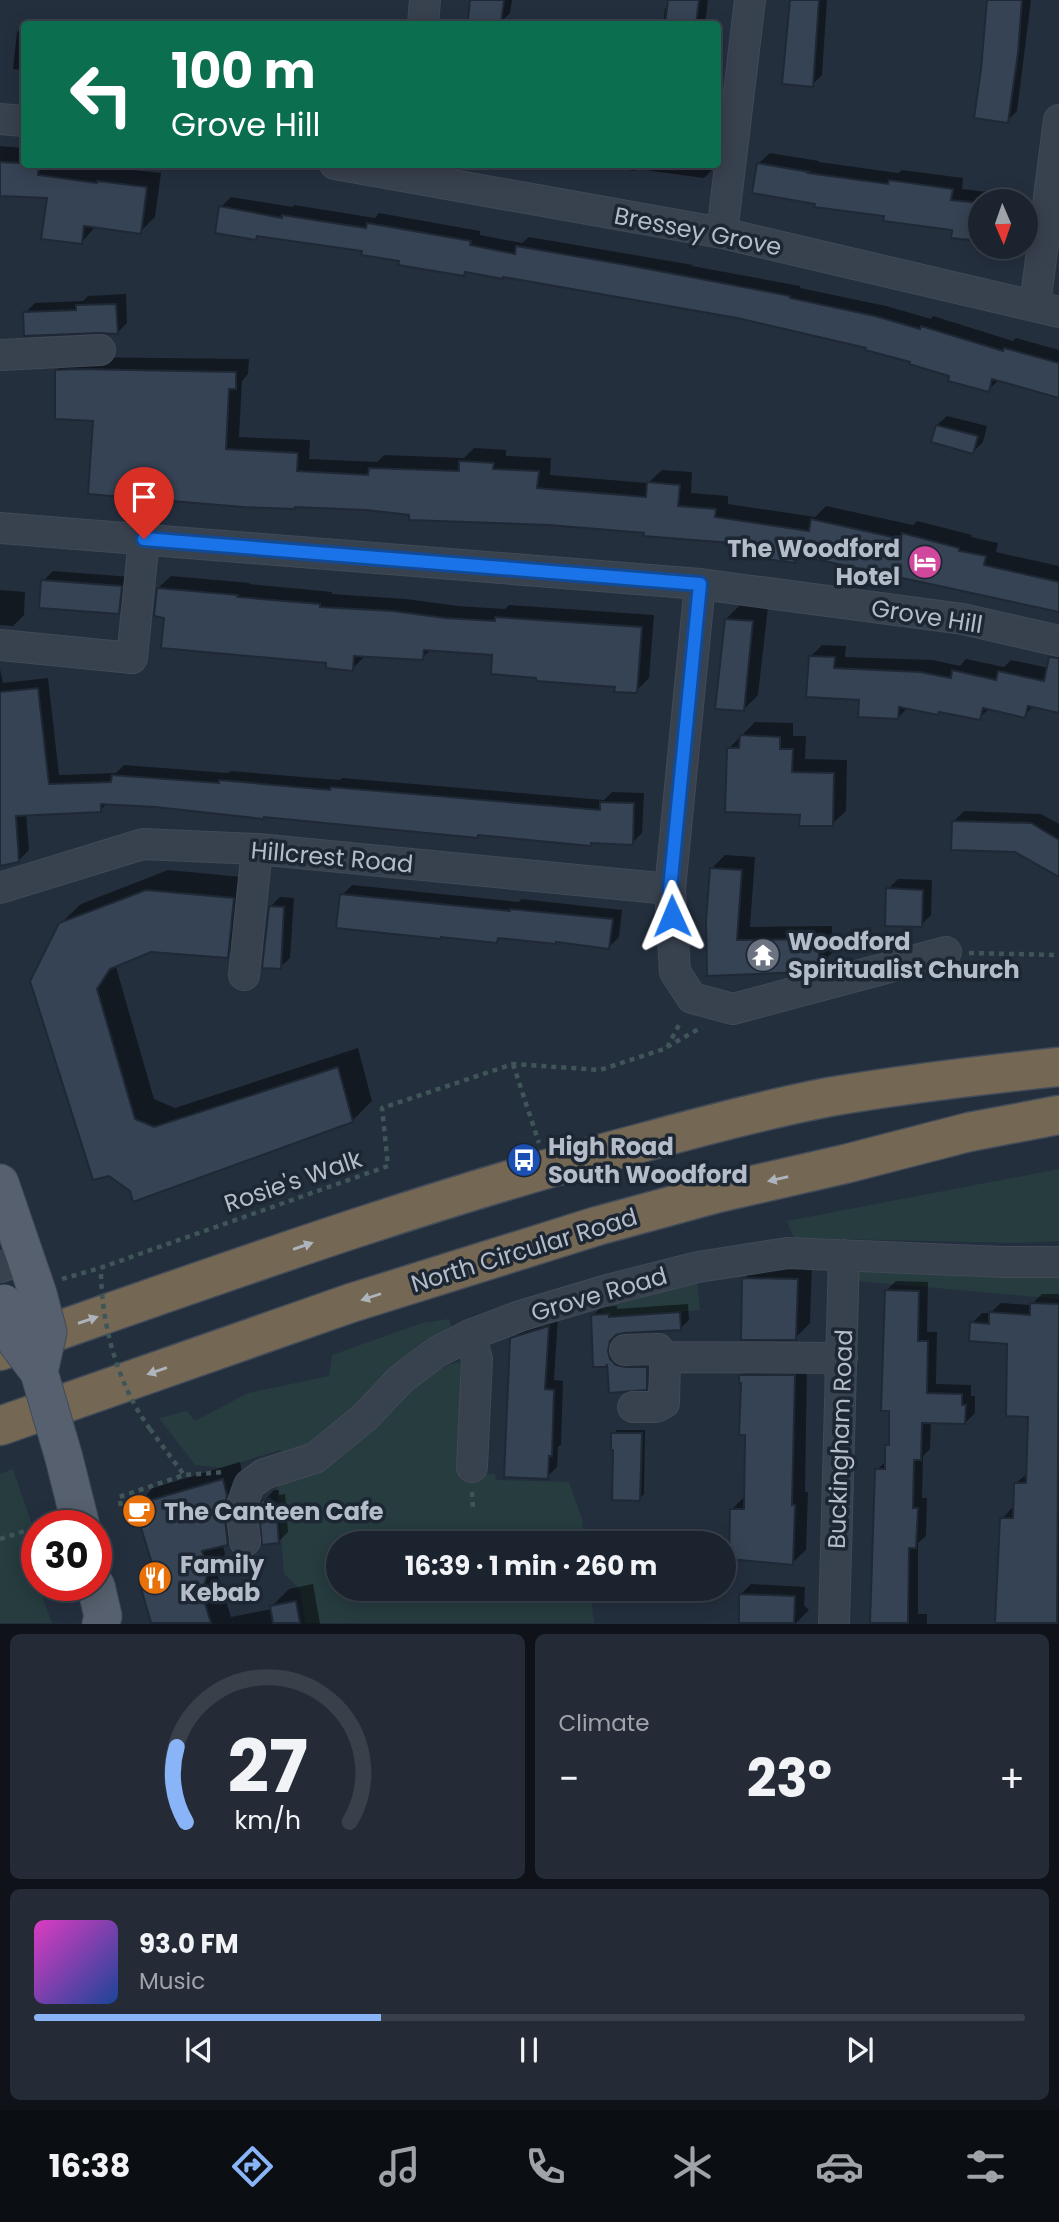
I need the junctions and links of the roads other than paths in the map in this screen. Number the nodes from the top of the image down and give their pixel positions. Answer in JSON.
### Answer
{"nodes":[{"id":1,"x":425,"y":0,"type":"edge"},
{"id":2,"x":750,"y":0,"type":"edge"},
{"id":3,"x":423,"y":21,"type":"edge"},
{"id":4,"x":0,"y":120,"type":"edge"},
{"id":5,"x":1059,"y":120,"type":"edge"},
{"id":6,"x":21,"y":121,"type":"edge"},
{"id":7,"x":376,"y":168,"type":"edge"},
{"id":8,"x":406,"y":171,"type":"edge"},
{"id":9,"x":722,"y":233,"type":"junction"},
{"id":10,"x":1047,"y":308,"type":"edge"},
{"id":11,"x":100,"y":350,"type":"dead end"},
{"id":12,"x":0,"y":355,"type":"edge"},
{"id":13,"x":0,"y":528,"type":"edge"},
{"id":14,"x":144,"y":539,"type":"junction"},
{"id":15,"x":700,"y":584,"type":"junction"},
{"id":16,"x":1059,"y":641,"type":"edge"},
{"id":17,"x":0,"y":645,"type":"edge"},
{"id":18,"x":257,"y":849,"type":"junction"},
{"id":19,"x":0,"y":888,"type":"edge"},
{"id":20,"x":670,"y":889,"type":"junction"},
{"id":21,"x":946,"y":953,"type":"road end"},
{"id":22,"x":244,"y":975,"type":"dead end"},
{"id":23,"x":1059,"y":1043,"type":"edge"},
{"id":24,"x":1059,"y":1067,"type":"edge"},
{"id":25,"x":828,"y":1097,"type":"junction"},
{"id":26,"x":1059,"y":1115,"type":"edge"},
{"id":27,"x":1059,"y":1142,"type":"edge"},
{"id":28,"x":845,"y":1164,"type":"junction"},
{"id":29,"x":0,"y":1183,"type":"edge"},
{"id":30,"x":6,"y":1222,"type":"edge"},
{"id":31,"x":844,"y":1255,"type":"junction"},
{"id":32,"x":1059,"y":1262,"type":"edge"},
{"id":33,"x":12,"y":1263,"type":"edge"},
{"id":34,"x":26,"y":1293,"type":"edge"},
{"id":35,"x":470,"y":1335,"type":"junction"},
{"id":36,"x":625,"y":1350,"type":"dead end"},
{"id":37,"x":0,"y":1351,"type":"edge"},
{"id":38,"x":665,"y":1357,"type":"junction"},
{"id":39,"x":842,"y":1358,"type":"junction"},
{"id":40,"x":633,"y":1407,"type":"dead end"},
{"id":41,"x":0,"y":1426,"type":"edge"},
{"id":42,"x":472,"y":1467,"type":"dead end"},
{"id":43,"x":65,"y":1510,"type":"edge"},
{"id":44,"x":246,"y":1541,"type":"dead end"},
{"id":45,"x":834,"y":1623,"type":"edge"}],
"edges":[{"from":1,"to":3,"type":"street"},
{"from":2,"to":9,"type":"street"},
{"from":4,"to":6,"type":"street"},
{"from":5,"to":10,"type":"street"},
{"from":7,"to":8,"type":"street","name":"Bressey Grove"},
{"from":8,"to":9,"type":"street","name":"Bressey Grove"},
{"from":9,"to":10,"type":"street","name":"Bressey Grove"},
{"from":11,"to":12,"type":"street"},
{"from":13,"to":14,"type":"street","name":"Grove Hill"},
{"from":14,"to":15,"type":"street","name":"Grove Hill"},
{"from":14,"to":17,"type":"street"},
{"from":15,"to":16,"type":"street","name":"Grove Hill"},
{"from":15,"to":20,"type":"street"},
{"from":18,"to":19,"type":"street","name":"Hillcrest Road"},
{"from":18,"to":20,"type":"street","name":"Hillcrest Road"},
{"from":18,"to":22,"type":"street"},
{"from":20,"to":21,"type":"street"},
{"from":23,"to":25,"type":"highway"},
{"from":24,"to":25,"type":"highway"},
{"from":37,"to":25,"type":"highway","one_way":true},
{"from":26,"to":28,"type":"highway","name":"North Circular Road"},
{"from":27,"to":28,"type":"highway"},
{"from":28,"to":41,"type":"highway","name":"North Circular Road","one_way":true},
{"from":29,"to":30,"type":"main road"},
{"from":30,"to":33,"type":"main road"},
{"from":31,"to":32,"type":"street","name":"Grove Road"},
{"from":31,"to":35,"type":"street","name":"Grove Road"},
{"from":31,"to":39,"type":"street","name":"Buckingham Road"},
{"from":33,"to":34,"type":"main road"},
{"from":34,"to":43,"type":"main road","bridge":true},
{"from":35,"to":42,"type":"street"},
{"from":35,"to":44,"type":"street","name":"Grove Road"},
{"from":36,"to":38,"type":"street"},
{"from":38,"to":39,"type":"street"},
{"from":38,"to":40,"type":"street"},
{"from":39,"to":45,"type":"street","name":"Buckingham Road"}]}
